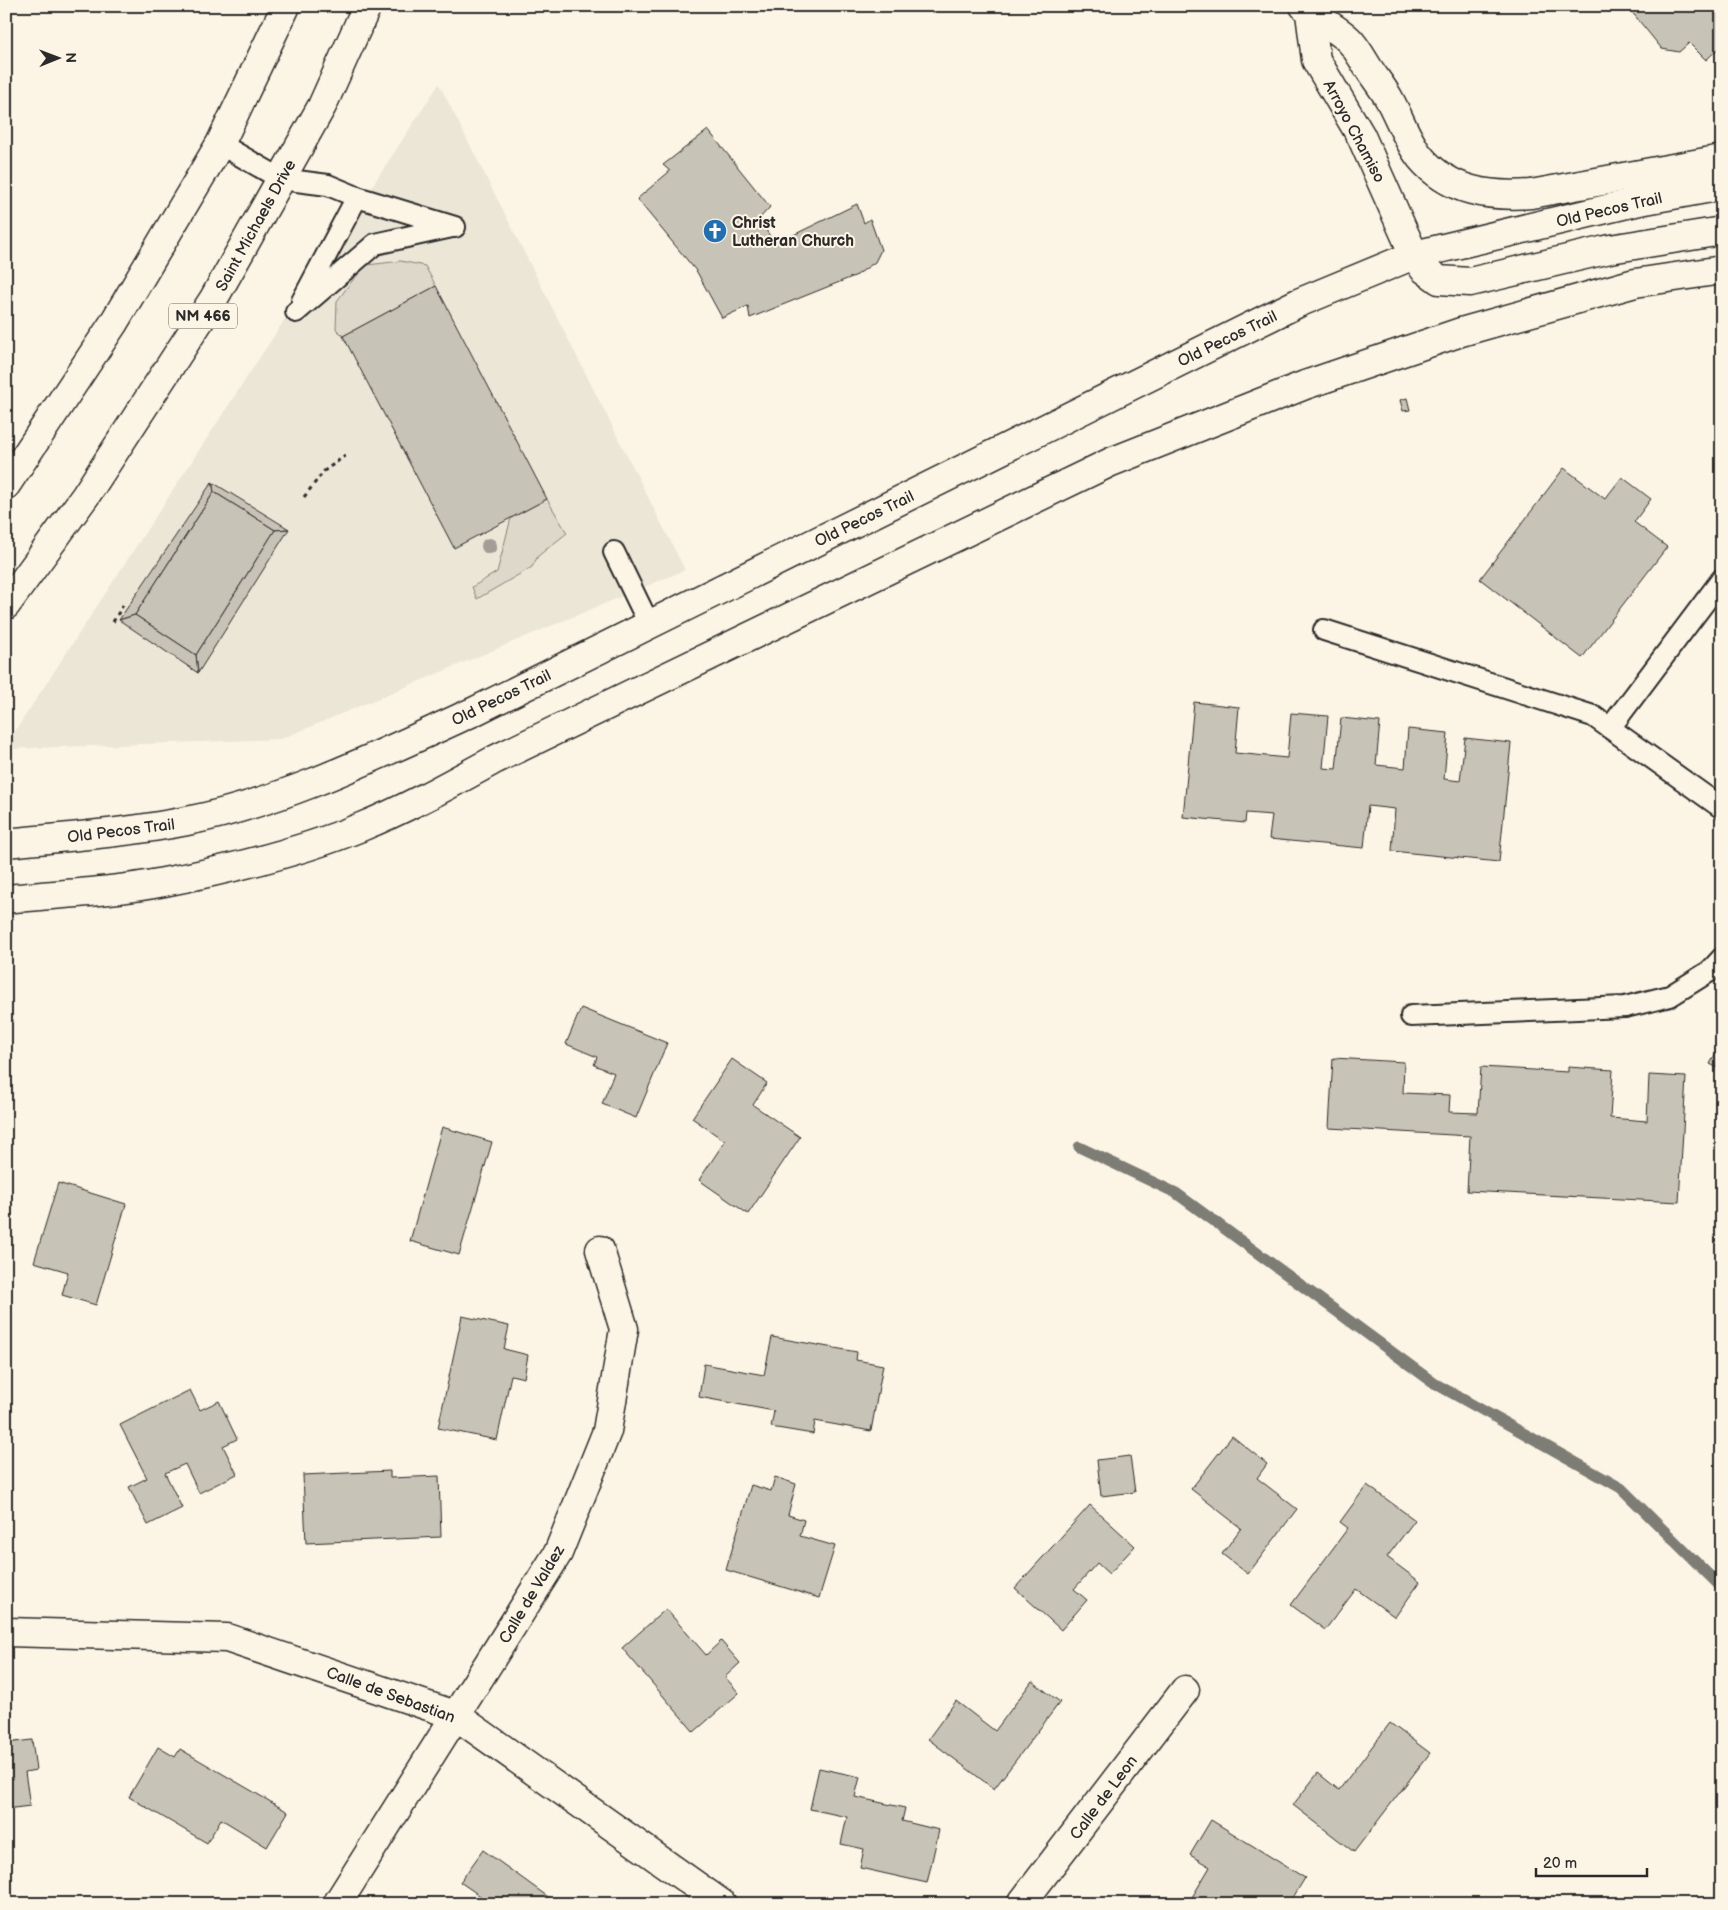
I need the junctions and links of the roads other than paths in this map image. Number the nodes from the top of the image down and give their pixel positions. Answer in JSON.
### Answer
{"nodes":[{"id":1,"x":286,"y":6,"type":"edge"},
{"id":2,"x":367,"y":6,"type":"edge"},
{"id":3,"x":1310,"y":8,"type":"edge"},
{"id":4,"x":220,"y":144,"type":"junction"},
{"id":5,"x":1722,"y":159,"type":"edge"},
{"id":6,"x":281,"y":179,"type":"junction"},
{"id":7,"x":1722,"y":186,"type":"edge"},
{"id":8,"x":357,"y":197,"type":"junction"},
{"id":9,"x":1722,"y":231,"type":"edge"},
{"id":10,"x":1414,"y":255,"type":"junction"},
{"id":11,"x":1722,"y":270,"type":"edge"},
{"id":12,"x":6,"y":484,"type":"edge"},
{"id":13,"x":614,"y":552,"type":"dead end"},
{"id":14,"x":1722,"y":579,"type":"edge"},
{"id":15,"x":6,"y":606,"type":"edge"},
{"id":16,"x":649,"y":624,"type":"junction"},
{"id":17,"x":1324,"y":630,"type":"dead end"},
{"id":18,"x":1610,"y":728,"type":"junction"},
{"id":19,"x":1722,"y":808,"type":"edge"},
{"id":20,"x":6,"y":829,"type":"edge"},
{"id":21,"x":118,"y":832,"type":"junction"},
{"id":22,"x":6,"y":843,"type":"edge"},
{"id":23,"x":6,"y":898,"type":"edge"},
{"id":24,"x":1722,"y":958,"type":"edge"},
{"id":25,"x":1411,"y":1016,"type":"dead end"},
{"id":26,"x":600,"y":1250,"type":"dead end"},
{"id":27,"x":6,"y":1632,"type":"edge"},
{"id":28,"x":1185,"y":1690,"type":"dead end"},
{"id":29,"x":455,"y":1715,"type":"junction"},
{"id":30,"x":337,"y":1904,"type":"edge"},
{"id":31,"x":722,"y":1904,"type":"edge"},
{"id":32,"x":1022,"y":1904,"type":"edge"}],
"edges":[{"from":1,"to":4,"type":"main road"},
{"from":2,"to":6,"type":"main road","name":"Saint Michaels Drive","number":"NM 466"},
{"from":3,"to":5,"type":"main road"},
{"from":3,"to":10,"type":"main road","name":"Arroyo Chamiso"},
{"from":4,"to":6,"type":"lane"},
{"from":4,"to":12,"type":"main road"},
{"from":6,"to":8,"type":"lane"},
{"from":6,"to":15,"type":"main road","name":"Saint Michaels Drive","number":"NM 466"},
{"from":7,"to":10,"type":"main road","name":"Old Pecos Trail"},
{"from":8,"to":8,"type":"lane"},
{"from":9,"to":10,"type":"main road","name":"Arroyo Chamiso"},
{"from":10,"to":16,"type":"main road","name":"Old Pecos Trail"},
{"from":11,"to":23,"type":"main road"},
{"from":13,"to":16,"type":"lane"},
{"from":14,"to":18,"type":"lane"},
{"from":16,"to":21,"type":"main road","name":"Old Pecos Trail"},
{"from":17,"to":18,"type":"lane"},
{"from":18,"to":19,"type":"lane"},
{"from":20,"to":21,"type":"main road"},
{"from":21,"to":22,"type":"main road","name":"Old Pecos Trail"},
{"from":24,"to":25,"type":"lane"},
{"from":26,"to":29,"type":"main road","name":"Calle de Valdez"},
{"from":27,"to":29,"type":"main road","name":"Calle de Sebastian"},
{"from":28,"to":32,"type":"main road","name":"Calle de Leon"},
{"from":29,"to":30,"type":"main road","name":"Calle de Valdez"},
{"from":29,"to":31,"type":"main road","name":"Calle de Sebastian"}]}
